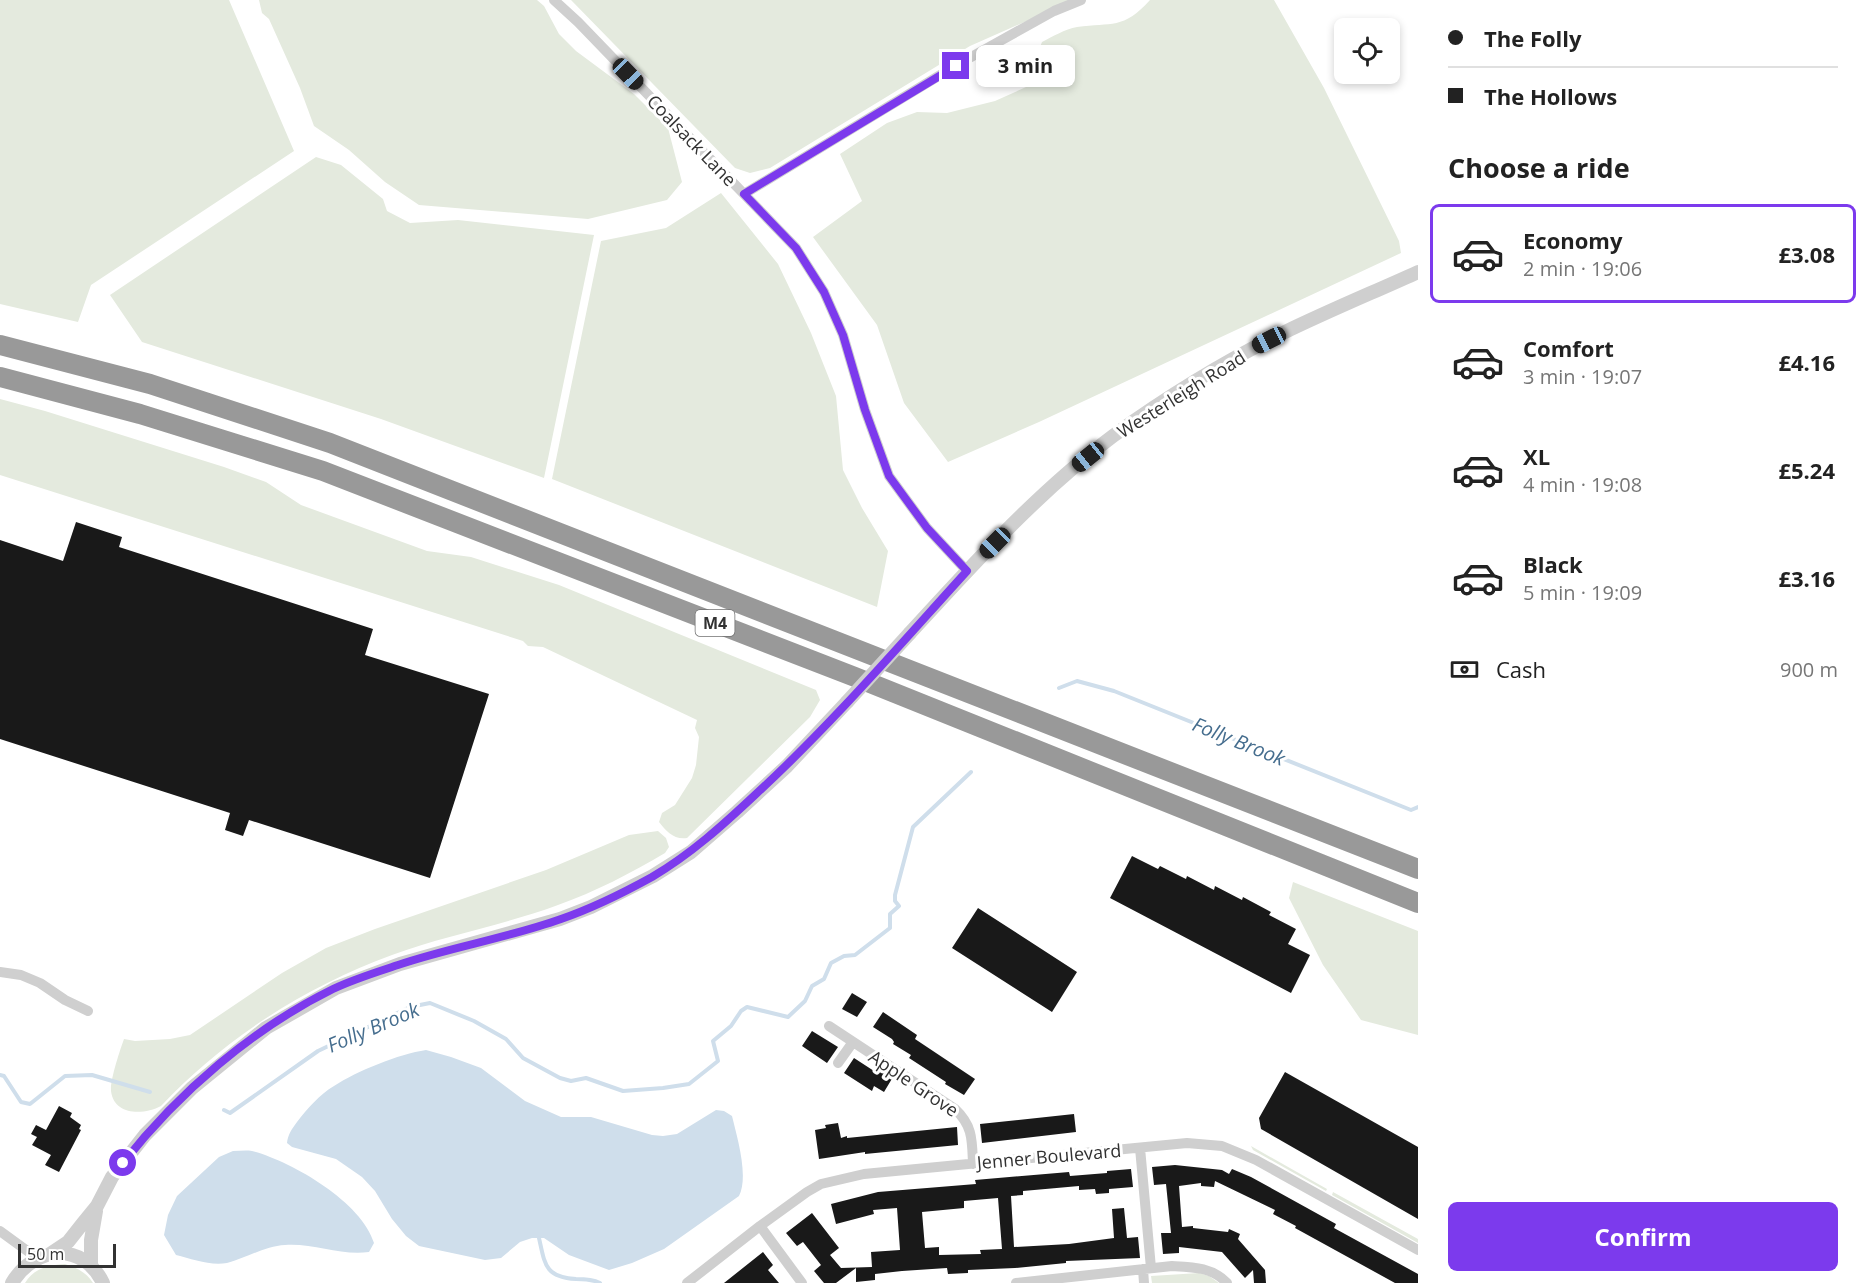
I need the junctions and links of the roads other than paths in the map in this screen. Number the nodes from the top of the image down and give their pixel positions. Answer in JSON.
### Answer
{"nodes":[{"id":1,"x":554,"y":0,"type":"edge"},
{"id":2,"x":1081,"y":0,"type":"edge"},
{"id":3,"x":744,"y":194,"type":"junction"},
{"id":4,"x":1418,"y":272,"type":"edge"},
{"id":5,"x":0,"y":345,"type":"edge"},
{"id":6,"x":0,"y":377,"type":"edge"},
{"id":7,"x":967,"y":571,"type":"junction"},
{"id":8,"x":1418,"y":869,"type":"edge"},
{"id":9,"x":1418,"y":903,"type":"edge"},
{"id":10,"x":0,"y":972,"type":"edge"},
{"id":11,"x":88,"y":1011,"type":"dead end"},
{"id":12,"x":829,"y":1026,"type":"dead end"},
{"id":13,"x":853,"y":1042,"type":"junction"},
{"id":14,"x":838,"y":1063,"type":"dead end"},
{"id":15,"x":1140,"y":1148,"type":"junction"},
{"id":16,"x":973,"y":1164,"type":"junction"},
{"id":17,"x":97,"y":1206,"type":"junction"},
{"id":18,"x":760,"y":1226,"type":"junction"},
{"id":19,"x":0,"y":1231,"type":"edge"},
{"id":20,"x":1418,"y":1250,"type":"edge"},
{"id":21,"x":43,"y":1256,"type":"junction"},
{"id":22,"x":91,"y":1266,"type":"junction"},
{"id":23,"x":1147,"y":1268,"type":"junction"},
{"id":24,"x":12,"y":1283,"type":"edge"},
{"id":25,"x":103,"y":1283,"type":"edge"},
{"id":26,"x":687,"y":1283,"type":"edge"},
{"id":27,"x":802,"y":1283,"type":"edge"},
{"id":28,"x":1016,"y":1283,"type":"edge"},
{"id":29,"x":1144,"y":1283,"type":"edge"},
{"id":30,"x":1227,"y":1283,"type":"edge"}],
"edges":[{"from":1,"to":3,"type":"street","name":"Coalsack Lane"},
{"from":2,"to":3,"type":"street"},
{"from":3,"to":7,"type":"street","name":"Coalsack Lane"},
{"from":4,"to":7,"type":"street","name":"Westerleigh Road"},
{"from":5,"to":8,"type":"highway","number":"M4"},
{"from":6,"to":9,"type":"highway","number":"M4"},
{"from":7,"to":17,"type":"street","name":"Westerleigh Road","bridge":true},
{"from":10,"to":11,"type":"street"},
{"from":12,"to":13,"type":"street","name":"Apple Grove"},
{"from":13,"to":14,"type":"street","name":"Apple Grove"},
{"from":13,"to":16,"type":"street","name":"Apple Grove"},
{"from":15,"to":16,"type":"street","name":"Jenner Boulevard"},
{"from":15,"to":20,"type":"street","name":"Jenner Boulevard"},
{"from":15,"to":23,"type":"street"},
{"from":16,"to":18,"type":"street","name":"Jenner Boulevard"},
{"from":17,"to":21,"type":"street","name":"Westerleigh Road"},
{"from":17,"to":22,"type":"street","name":"Westerleigh Road"},
{"from":18,"to":26,"type":"street","name":"Jenner Boulevard"},
{"from":18,"to":27,"type":"street"},
{"from":19,"to":21,"type":"street"},
{"from":21,"to":22,"type":"street"},
{"from":21,"to":24,"type":"street","name":"Westerleigh Road"},
{"from":22,"to":25,"type":"street"},
{"from":23,"to":28,"type":"street"},
{"from":23,"to":29,"type":"street"},
{"from":23,"to":30,"type":"street"}]}
